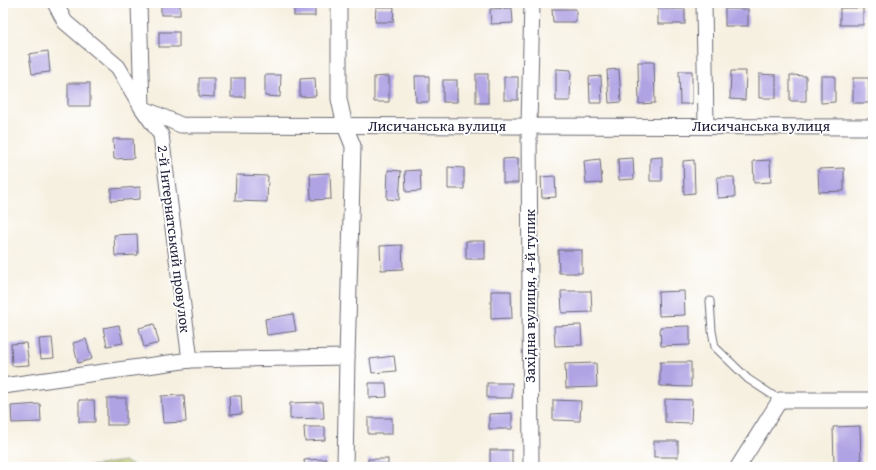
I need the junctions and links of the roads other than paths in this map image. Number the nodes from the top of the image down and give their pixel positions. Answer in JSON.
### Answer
{"nodes":[{"id":1,"x":55,"y":3,"type":"edge"},
{"id":2,"x":139,"y":3,"type":"edge"},
{"id":3,"x":339,"y":3,"type":"edge"},
{"id":4,"x":532,"y":3,"type":"edge"},
{"id":5,"x":704,"y":3,"type":"edge"},
{"id":6,"x":142,"y":108,"type":"junction"},
{"id":7,"x":529,"y":125,"type":"junction"},
{"id":8,"x":345,"y":126,"type":"junction"},
{"id":9,"x":706,"y":126,"type":"junction"},
{"id":10,"x":873,"y":126,"type":"edge"},
{"id":11,"x":710,"y":301,"type":"dead end"},
{"id":12,"x":347,"y":357,"type":"junction"},
{"id":13,"x":190,"y":360,"type":"junction"},
{"id":14,"x":3,"y":386,"type":"edge"},
{"id":15,"x":780,"y":400,"type":"junction"},
{"id":16,"x":873,"y":400,"type":"edge"},
{"id":17,"x":345,"y":467,"type":"edge"},
{"id":18,"x":531,"y":467,"type":"edge"},
{"id":19,"x":738,"y":467,"type":"edge"}],
"edges":[{"from":1,"to":6,"type":"street"},
{"from":2,"to":6,"type":"street"},
{"from":3,"to":8,"type":"street"},
{"from":4,"to":7,"type":"street","name":"Західна вулиця, 4-й тупик"},
{"from":5,"to":9,"type":"street"},
{"from":6,"to":8,"type":"street","name":"Лисичанська вулиця"},
{"from":6,"to":13,"type":"street","name":"2-й Інтернатський провулок"},
{"from":7,"to":8,"type":"street","name":"Лисичанська вулиця"},
{"from":7,"to":9,"type":"street","name":"Лисичанська вулиця"},
{"from":7,"to":18,"type":"street","name":"Західна вулиця, 4-й тупик"},
{"from":8,"to":12,"type":"street"},
{"from":9,"to":10,"type":"street","name":"Лисичанська вулиця"},
{"from":11,"to":15,"type":"lane"},
{"from":12,"to":13,"type":"street"},
{"from":12,"to":17,"type":"street"},
{"from":13,"to":14,"type":"street"},
{"from":15,"to":16,"type":"street"},
{"from":15,"to":19,"type":"street"}]}
